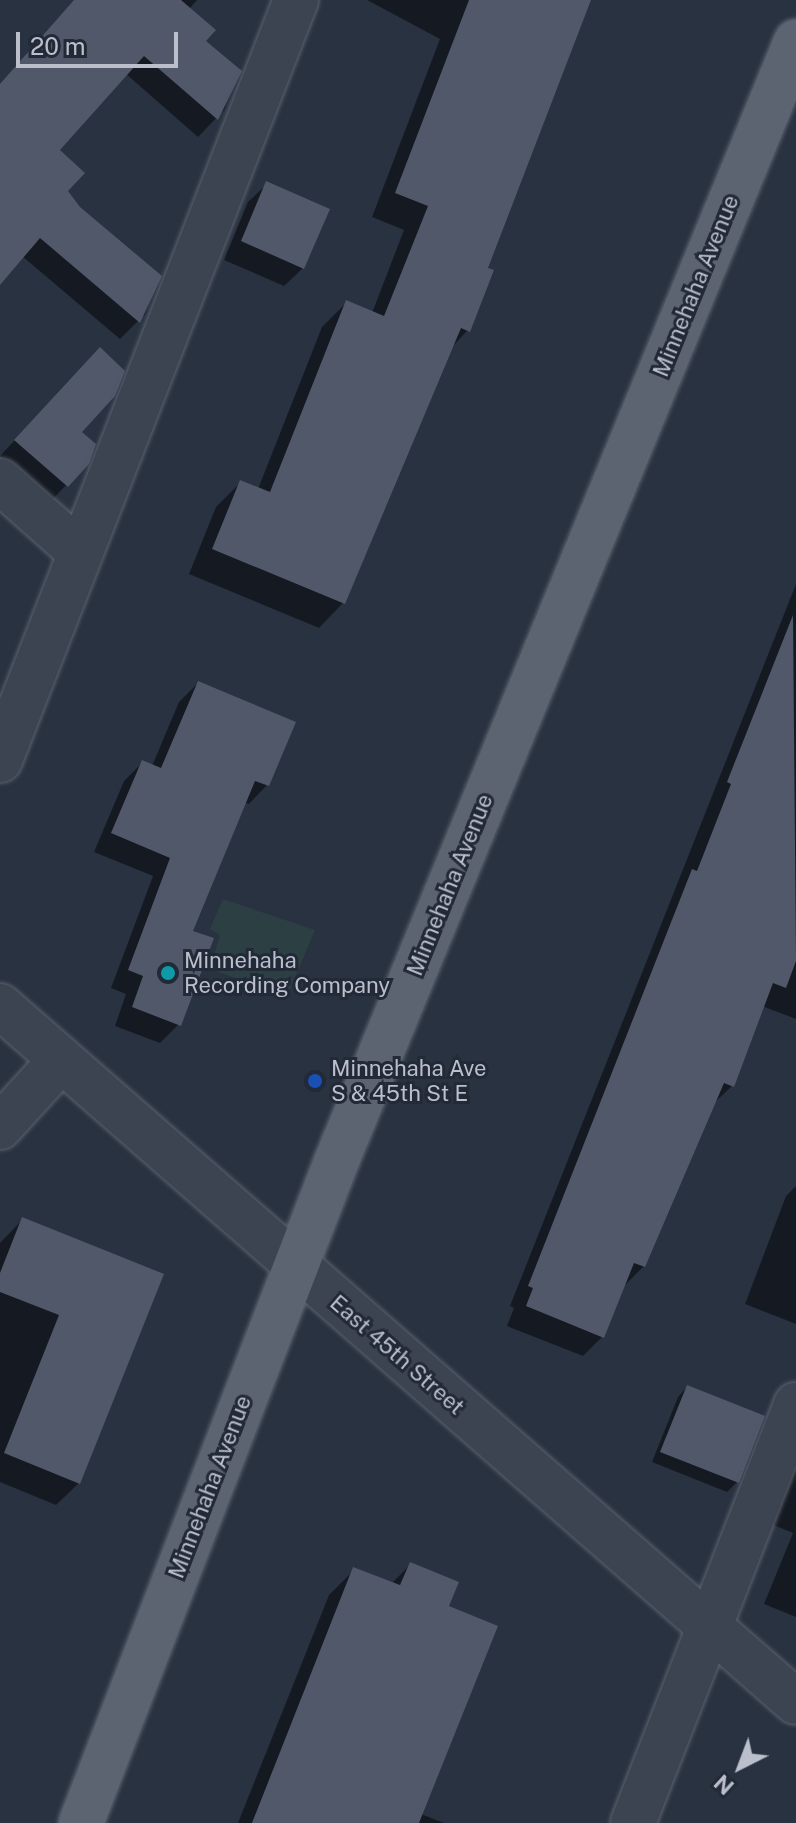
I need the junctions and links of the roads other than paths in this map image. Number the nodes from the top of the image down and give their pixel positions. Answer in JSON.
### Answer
{"nodes":[{"id":1,"x":296,"y":0,"type":"edge"},
{"id":2,"x":796,"y":42,"type":"edge"},
{"id":3,"x":0,"y":481,"type":"edge"},
{"id":4,"x":80,"y":552,"type":"junction"},
{"id":5,"x":0,"y":760,"type":"edge"},
{"id":6,"x":0,"y":1006,"type":"edge"},
{"id":7,"x":61,"y":1060,"type":"junction"},
{"id":8,"x":0,"y":1127,"type":"edge"},
{"id":9,"x":297,"y":1266,"type":"junction"},
{"id":10,"x":796,"y":1405,"type":"edge"},
{"id":11,"x":708,"y":1626,"type":"junction"},
{"id":12,"x":796,"y":1702,"type":"edge"},
{"id":13,"x":81,"y":1823,"type":"edge"},
{"id":14,"x":633,"y":1823,"type":"edge"}],
"edges":[{"from":1,"to":4,"type":"street"},
{"from":2,"to":9,"type":"main road","name":"Minnehaha Avenue"},
{"from":3,"to":4,"type":"street"},
{"from":4,"to":5,"type":"street"},
{"from":6,"to":7,"type":"street","name":"East 45th Street"},
{"from":7,"to":8,"type":"street"},
{"from":7,"to":9,"type":"street","name":"East 45th Street"},
{"from":9,"to":11,"type":"street","name":"East 45th Street"},
{"from":9,"to":13,"type":"main road","name":"Minnehaha Avenue"},
{"from":10,"to":11,"type":"street"},
{"from":11,"to":12,"type":"street","name":"East 45th Street"},
{"from":11,"to":14,"type":"street"}]}
